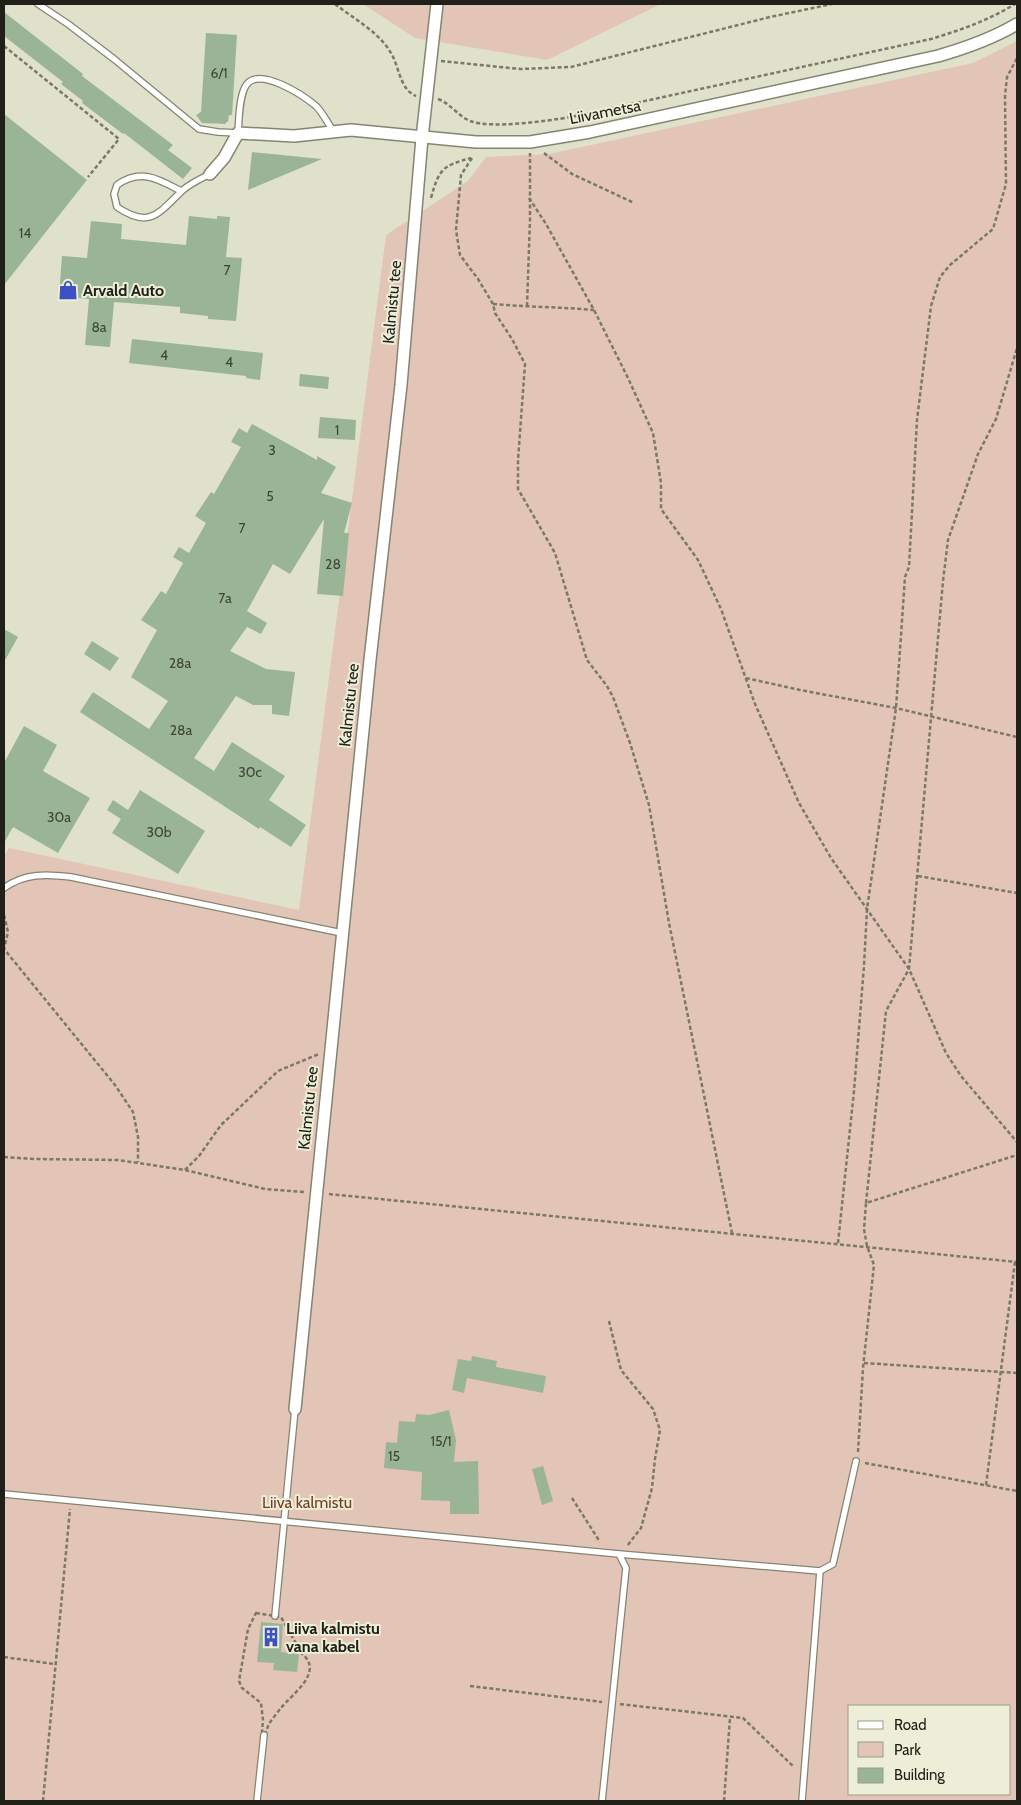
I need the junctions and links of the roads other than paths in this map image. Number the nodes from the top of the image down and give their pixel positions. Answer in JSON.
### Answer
{"nodes":[{"id":1,"x":38,"y":4,"type":"edge"},
{"id":2,"x":437,"y":4,"type":"edge"},
{"id":3,"x":1017,"y":24,"type":"edge"},
{"id":4,"x":334,"y":132,"type":"junction"},
{"id":5,"x":238,"y":133,"type":"junction"},
{"id":6,"x":422,"y":138,"type":"junction"},
{"id":7,"x":210,"y":174,"type":"joint"},
{"id":8,"x":181,"y":191,"type":"junction"},
{"id":9,"x":4,"y":888,"type":"edge"},
{"id":10,"x":342,"y":933,"type":"junction"},
{"id":11,"x":295,"y":1409,"type":"joint"},
{"id":12,"x":856,"y":1461,"type":"road end"},
{"id":13,"x":4,"y":1494,"type":"edge"},
{"id":14,"x":283,"y":1521,"type":"junction"},
{"id":15,"x":619,"y":1554,"type":"junction"},
{"id":16,"x":820,"y":1571,"type":"junction"},
{"id":17,"x":275,"y":1616,"type":"road end"},
{"id":18,"x":264,"y":1735,"type":"road end"},
{"id":19,"x":257,"y":1801,"type":"edge"},
{"id":20,"x":602,"y":1801,"type":"edge"},
{"id":21,"x":802,"y":1801,"type":"edge"}],
"edges":[{"from":1,"to":5,"type":"lane"},
{"from":2,"to":6,"type":"street","name":"Kalmistu tee"},
{"from":3,"to":6,"type":"street","name":"Liivametsa"},
{"from":4,"to":5,"type":"street","name":"Liivametsa"},
{"from":4,"to":5,"type":"lane"},
{"from":4,"to":6,"type":"street","name":"Liivametsa"},
{"from":5,"to":7,"type":"street"},
{"from":6,"to":10,"type":"street","name":"Kalmistu tee"},
{"from":7,"to":8,"type":"lane"},
{"from":8,"to":8,"type":"lane"},
{"from":9,"to":10,"type":"lane"},
{"from":10,"to":11,"type":"street","name":"Kalmistu tee"},
{"from":11,"to":14,"type":"lane"},
{"from":12,"to":16,"type":"lane"},
{"from":13,"to":14,"type":"lane"},
{"from":14,"to":15,"type":"lane"},
{"from":14,"to":17,"type":"lane"},
{"from":15,"to":16,"type":"lane"},
{"from":15,"to":20,"type":"lane"},
{"from":16,"to":21,"type":"lane"},
{"from":18,"to":19,"type":"lane"}]}
